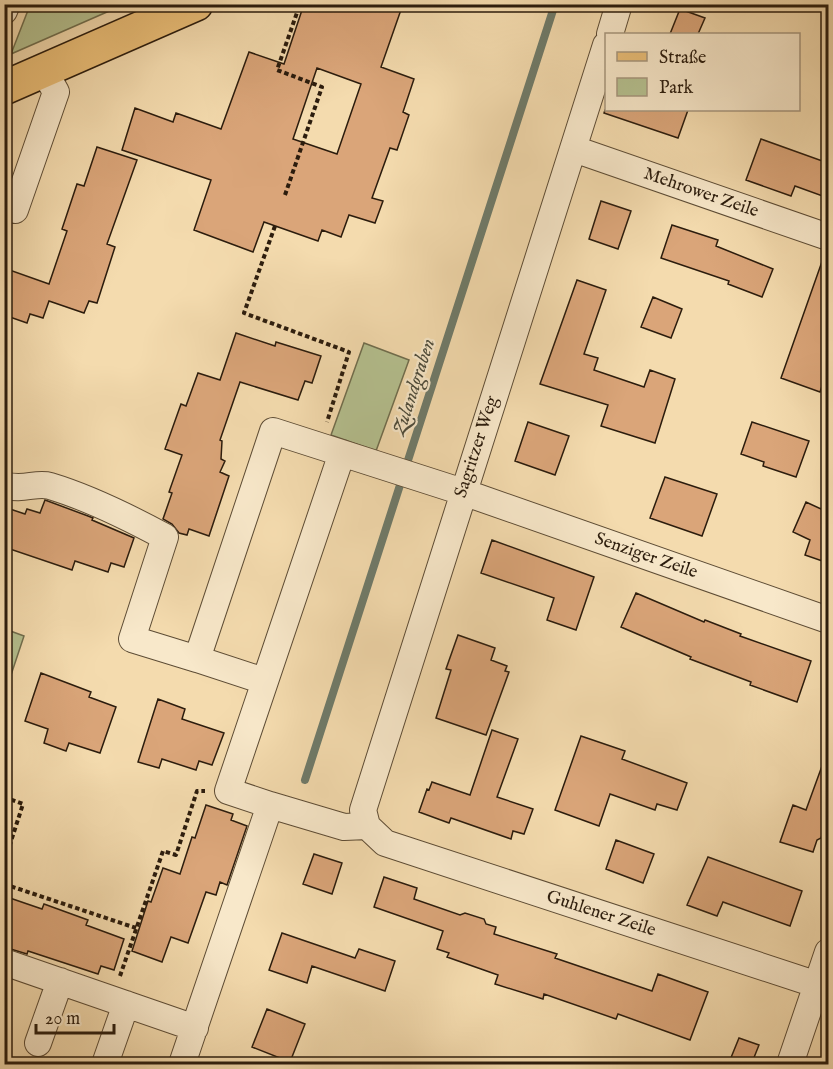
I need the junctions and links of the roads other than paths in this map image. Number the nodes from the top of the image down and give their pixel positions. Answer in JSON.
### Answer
{"nodes":[{"id":1,"x":7,"y":4,"type":"edge"},
{"id":2,"x":196,"y":4,"type":"edge"},
{"id":3,"x":619,"y":4,"type":"edge"},
{"id":4,"x":4,"y":11,"type":"edge"},
{"id":5,"x":610,"y":33,"type":"edge"},
{"id":6,"x":605,"y":48,"type":"edge"},
{"id":7,"x":44,"y":71,"type":"junction"},
{"id":8,"x":4,"y":88,"type":"edge"},
{"id":9,"x":574,"y":149,"type":"junction"},
{"id":10,"x":4,"y":207,"type":"edge"},
{"id":11,"x":828,"y":237,"type":"edge"},
{"id":12,"x":331,"y":449,"type":"junction"},
{"id":13,"x":4,"y":485,"type":"edge"},
{"id":14,"x":463,"y":492,"type":"junction"},
{"id":15,"x":828,"y":620,"type":"edge"},
{"id":16,"x":197,"y":659,"type":"junction"},
{"id":17,"x":264,"y":681,"type":"junction"},
{"id":18,"x":270,"y":805,"type":"junction"},
{"id":19,"x":376,"y":834,"type":"junction"},
{"id":20,"x":828,"y":952,"type":"edge"},
{"id":21,"x":4,"y":962,"type":"edge"},
{"id":22,"x":60,"y":981,"type":"junction"},
{"id":23,"x":818,"y":985,"type":"junction"},
{"id":24,"x":120,"y":1002,"type":"junction"},
{"id":25,"x":195,"y":1028,"type":"junction"},
{"id":26,"x":38,"y":1043,"type":"dead end"},
{"id":27,"x":105,"y":1065,"type":"edge"},
{"id":28,"x":182,"y":1065,"type":"edge"},
{"id":29,"x":790,"y":1065,"type":"edge"}],
"edges":[{"from":1,"to":4,"type":"street"},
{"from":2,"to":7,"type":"main road"},
{"from":3,"to":5,"type":"street"},
{"from":6,"to":9,"type":"street","name":"Sagritzer Weg"},
{"from":7,"to":8,"type":"main road"},
{"from":7,"to":10,"type":"street"},
{"from":9,"to":11,"type":"street","name":"Mehrower Zeile"},
{"from":9,"to":14,"type":"street","name":"Sagritzer Weg"},
{"from":12,"to":14,"type":"street","name":"Senziger Zeile"},
{"from":12,"to":16,"type":"street","name":"Senziger Zeile"},
{"from":12,"to":17,"type":"street"},
{"from":13,"to":16,"type":"street"},
{"from":14,"to":15,"type":"street","name":"Senziger Zeile"},
{"from":14,"to":19,"type":"street","name":"Sagritzer Weg"},
{"from":16,"to":17,"type":"street"},
{"from":17,"to":18,"type":"street","name":"Guhlener Zeile"},
{"from":18,"to":19,"type":"street","name":"Guhlener Zeile"},
{"from":18,"to":25,"type":"street"},
{"from":19,"to":23,"type":"street","name":"Guhlener Zeile"},
{"from":20,"to":23,"type":"street"},
{"from":21,"to":22,"type":"street"},
{"from":22,"to":24,"type":"street"},
{"from":22,"to":26,"type":"street"},
{"from":23,"to":29,"type":"street"},
{"from":24,"to":25,"type":"street"},
{"from":24,"to":27,"type":"street"},
{"from":25,"to":28,"type":"street"}]}
